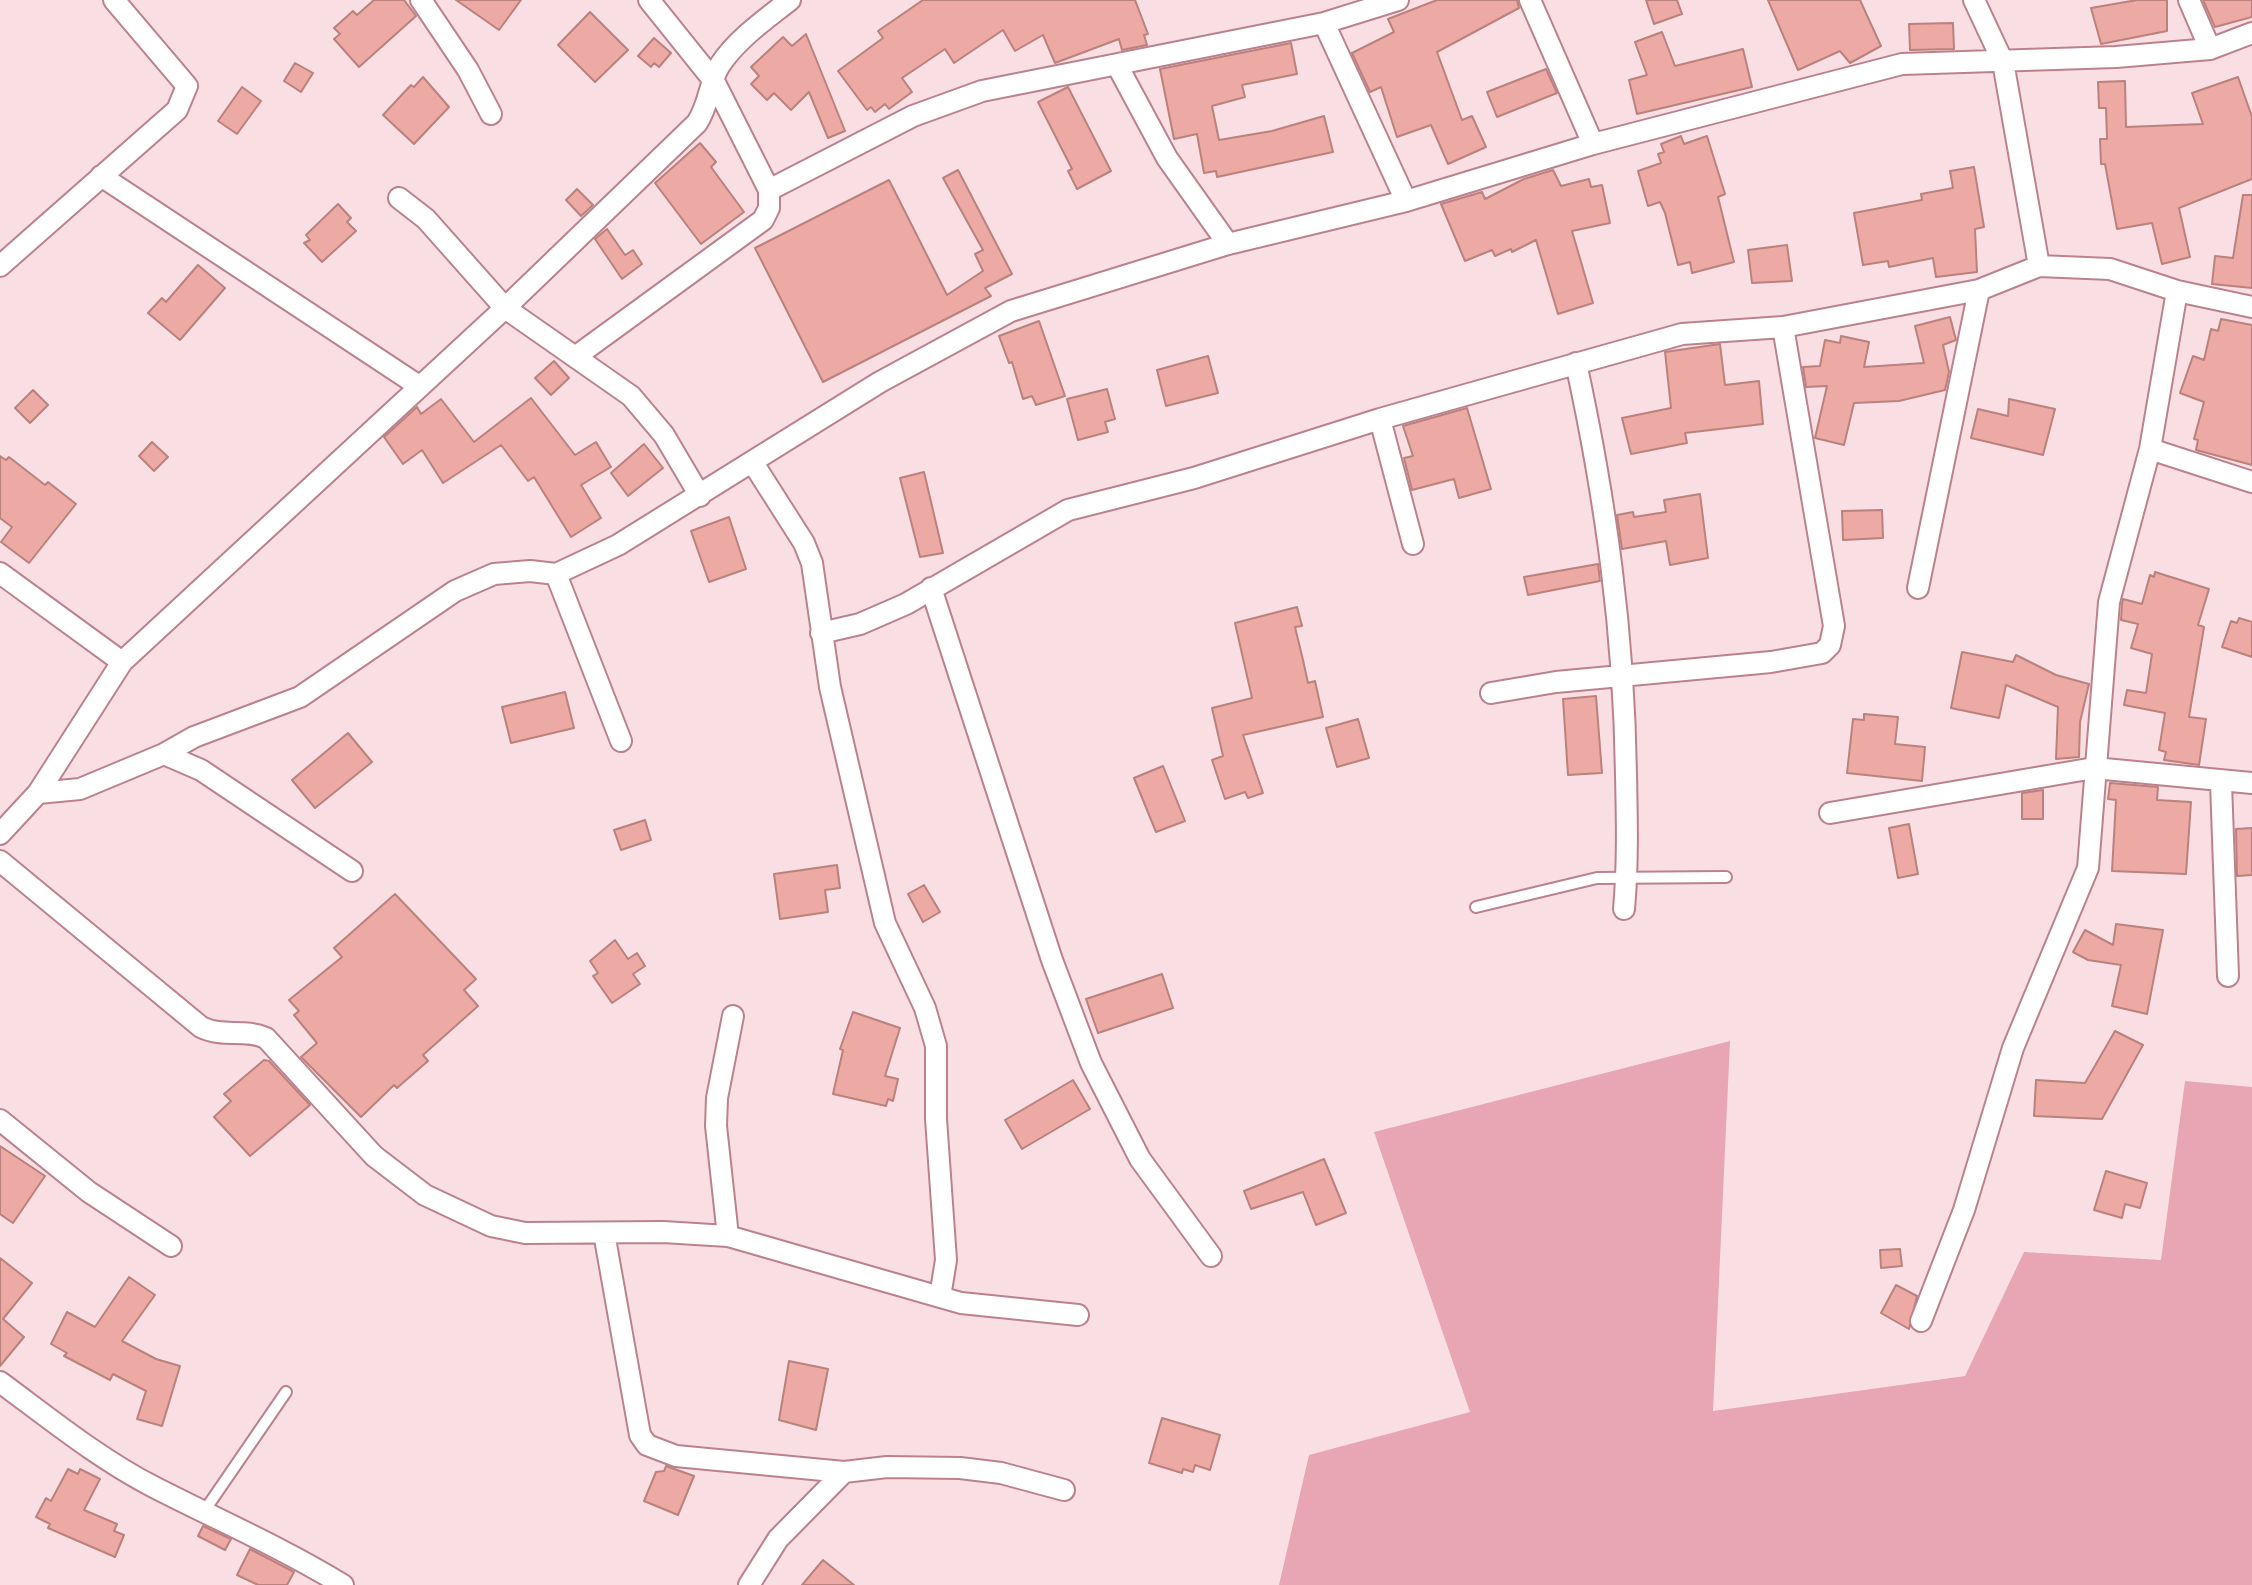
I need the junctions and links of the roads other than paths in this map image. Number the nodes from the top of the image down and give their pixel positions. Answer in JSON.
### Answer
{"nodes":[{"id":1,"x":114,"y":0,"type":"edge"},
{"id":2,"x":421,"y":0,"type":"edge"},
{"id":3,"x":649,"y":0,"type":"edge"},
{"id":4,"x":790,"y":0,"type":"edge"},
{"id":5,"x":1398,"y":0,"type":"edge"},
{"id":6,"x":1530,"y":0,"type":"edge"},
{"id":7,"x":1974,"y":0,"type":"edge"},
{"id":8,"x":2189,"y":0,"type":"edge"},
{"id":9,"x":1324,"y":23,"type":"junction"},
{"id":10,"x":2252,"y":33,"type":"edge"},
{"id":11,"x":2210,"y":49,"type":"junction"},
{"id":12,"x":2003,"y":62,"type":"junction"},
{"id":13,"x":1117,"y":65,"type":"junction"},
{"id":14,"x":714,"y":81,"type":"junction"},
{"id":15,"x":491,"y":114,"type":"dead end"},
{"id":16,"x":1593,"y":144,"type":"junction"},
{"id":17,"x":101,"y":176,"type":"junction"},
{"id":18,"x":769,"y":190,"type":"junction"},
{"id":19,"x":399,"y":198,"type":"dead end"},
{"id":20,"x":1406,"y":201,"type":"junction"},
{"id":21,"x":1228,"y":244,"type":"junction"},
{"id":22,"x":0,"y":266,"type":"edge"},
{"id":23,"x":2039,"y":266,"type":"junction"},
{"id":24,"x":1979,"y":290,"type":"junction"},
{"id":25,"x":2177,"y":291,"type":"junction"},
{"id":26,"x":2252,"y":307,"type":"edge"},
{"id":27,"x":505,"y":308,"type":"junction"},
{"id":28,"x":1783,"y":327,"type":"junction"},
{"id":29,"x":575,"y":357,"type":"junction"},
{"id":30,"x":1576,"y":363,"type":"junction"},
{"id":31,"x":419,"y":386,"type":"junction"},
{"id":32,"x":1380,"y":419,"type":"junction"},
{"id":33,"x":2150,"y":449,"type":"junction"},
{"id":34,"x":753,"y":463,"type":"junction"},
{"id":35,"x":2252,"y":482,"type":"edge"},
{"id":36,"x":700,"y":496,"type":"junction"},
{"id":37,"x":1413,"y":544,"type":"dead end"},
{"id":38,"x":0,"y":573,"type":"edge"},
{"id":39,"x":556,"y":574,"type":"junction"},
{"id":40,"x":931,"y":588,"type":"junction"},
{"id":41,"x":1918,"y":588,"type":"dead end"},
{"id":42,"x":821,"y":633,"type":"junction"},
{"id":43,"x":122,"y":662,"type":"junction"},
{"id":44,"x":1625,"y":676,"type":"junction"},
{"id":45,"x":1491,"y":693,"type":"dead end"},
{"id":46,"x":621,"y":741,"type":"dead end"},
{"id":47,"x":164,"y":754,"type":"junction"},
{"id":48,"x":2094,"y":768,"type":"junction"},
{"id":49,"x":2221,"y":783,"type":"junction"},
{"id":50,"x":2252,"y":783,"type":"edge"},
{"id":51,"x":38,"y":793,"type":"junction"},
{"id":52,"x":1830,"y":813,"type":"dead end"},
{"id":53,"x":1,"y":831,"type":"edge"},
{"id":54,"x":0,"y":861,"type":"edge"},
{"id":55,"x":352,"y":871,"type":"dead end"},
{"id":56,"x":1726,"y":877,"type":"dead end"},
{"id":57,"x":1627,"y":878,"type":"junction"},
{"id":58,"x":1476,"y":907,"type":"dead end"},
{"id":59,"x":1624,"y":909,"type":"dead end"},
{"id":60,"x":2228,"y":976,"type":"dead end"},
{"id":61,"x":733,"y":1016,"type":"dead end"},
{"id":62,"x":0,"y":1120,"type":"edge"},
{"id":63,"x":604,"y":1233,"type":"junction"},
{"id":64,"x":728,"y":1236,"type":"junction"},
{"id":65,"x":171,"y":1246,"type":"dead end"},
{"id":66,"x":1211,"y":1256,"type":"dead end"},
{"id":67,"x":940,"y":1297,"type":"junction"},
{"id":68,"x":1078,"y":1315,"type":"dead end"},
{"id":69,"x":1921,"y":1321,"type":"dead end"},
{"id":70,"x":0,"y":1382,"type":"edge"},
{"id":71,"x":286,"y":1392,"type":"dead end"},
{"id":72,"x":844,"y":1472,"type":"junction"},
{"id":73,"x":1064,"y":1490,"type":"dead end"},
{"id":74,"x":205,"y":1510,"type":"junction"},
{"id":75,"x":343,"y":1585,"type":"edge"},
{"id":76,"x":749,"y":1585,"type":"edge"}],
"edges":[{"from":1,"to":17,"type":"street"},
{"from":2,"to":15,"type":"street"},
{"from":3,"to":14,"type":"street"},
{"from":4,"to":14,"type":"street"},
{"from":5,"to":9,"type":"street"},
{"from":6,"to":16,"type":"street"},
{"from":7,"to":12,"type":"street"},
{"from":8,"to":11,"type":"street"},
{"from":9,"to":13,"type":"street"},
{"from":9,"to":20,"type":"street"},
{"from":10,"to":11,"type":"street"},
{"from":11,"to":12,"type":"street"},
{"from":12,"to":16,"type":"street"},
{"from":12,"to":23,"type":"street"},
{"from":13,"to":18,"type":"street"},
{"from":13,"to":21,"type":"street"},
{"from":14,"to":18,"type":"street"},
{"from":14,"to":27,"type":"street"},
{"from":16,"to":20,"type":"street"},
{"from":17,"to":22,"type":"street"},
{"from":17,"to":31,"type":"street"},
{"from":18,"to":29,"type":"street"},
{"from":19,"to":27,"type":"street"},
{"from":20,"to":21,"type":"street"},
{"from":21,"to":34,"type":"street"},
{"from":23,"to":24,"type":"street"},
{"from":23,"to":25,"type":"street"},
{"from":24,"to":28,"type":"street"},
{"from":24,"to":41,"type":"street"},
{"from":25,"to":26,"type":"street"},
{"from":25,"to":33,"type":"street"},
{"from":27,"to":29,"type":"street"},
{"from":27,"to":31,"type":"street"},
{"from":28,"to":30,"type":"street"},
{"from":28,"to":44,"type":"street"},
{"from":29,"to":36,"type":"street"},
{"from":30,"to":32,"type":"street"},
{"from":30,"to":44,"type":"street"},
{"from":31,"to":43,"type":"street"},
{"from":32,"to":37,"type":"street"},
{"from":32,"to":40,"type":"street"},
{"from":33,"to":35,"type":"street"},
{"from":33,"to":48,"type":"street"},
{"from":34,"to":36,"type":"street"},
{"from":34,"to":42,"type":"street"},
{"from":36,"to":39,"type":"street"},
{"from":38,"to":43,"type":"street"},
{"from":39,"to":46,"type":"street"},
{"from":39,"to":47,"type":"street"},
{"from":40,"to":42,"type":"street"},
{"from":40,"to":66,"type":"street"},
{"from":42,"to":67,"type":"street"},
{"from":43,"to":51,"type":"street"},
{"from":44,"to":45,"type":"street"},
{"from":44,"to":57,"type":"street"},
{"from":47,"to":51,"type":"street"},
{"from":47,"to":55,"type":"street"},
{"from":48,"to":49,"type":"street"},
{"from":48,"to":52,"type":"street"},
{"from":48,"to":69,"type":"street"},
{"from":49,"to":50,"type":"street"},
{"from":49,"to":60,"type":"street"},
{"from":51,"to":53,"type":"street"},
{"from":54,"to":63,"type":"street"},
{"from":56,"to":57,"type":"lane"},
{"from":57,"to":58,"type":"lane"},
{"from":57,"to":59,"type":"street"},
{"from":61,"to":64,"type":"street"},
{"from":62,"to":65,"type":"street"},
{"from":63,"to":64,"type":"street"},
{"from":63,"to":72,"type":"street"},
{"from":64,"to":67,"type":"street"},
{"from":67,"to":68,"type":"street"},
{"from":70,"to":74,"type":"street"},
{"from":71,"to":74,"type":"lane"},
{"from":72,"to":73,"type":"street"},
{"from":72,"to":76,"type":"street"},
{"from":74,"to":75,"type":"street"}]}
